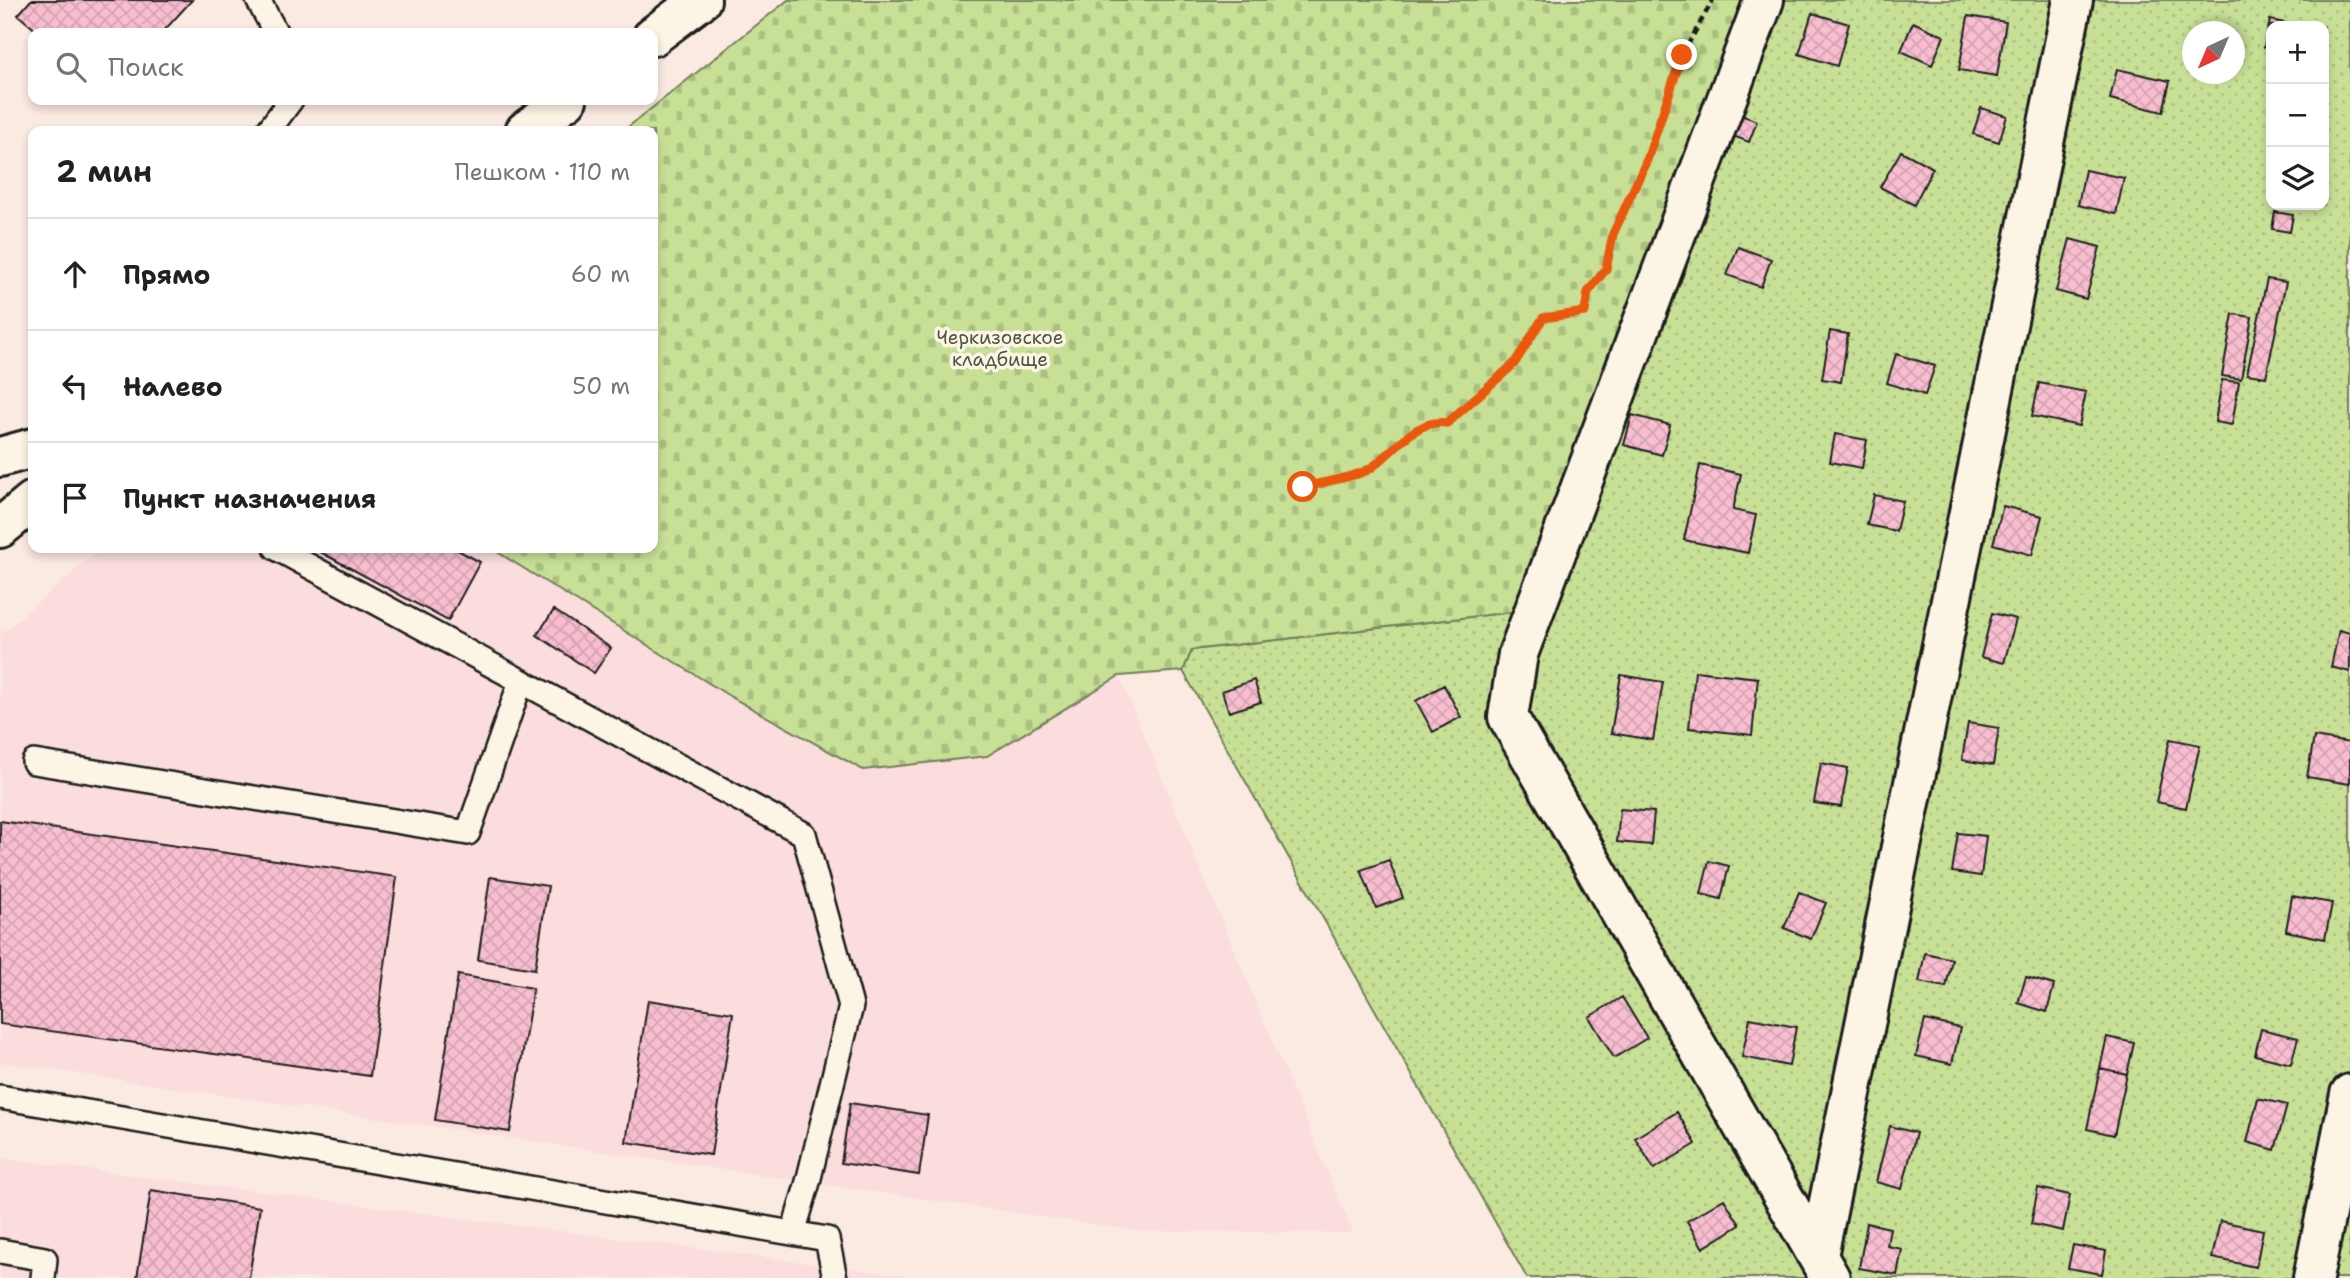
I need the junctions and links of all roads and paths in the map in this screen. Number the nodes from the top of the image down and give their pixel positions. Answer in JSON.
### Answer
{"nodes":[{"id":1,"x":258,"y":0,"type":"edge"},
{"id":2,"x":701,"y":0,"type":"edge"},
{"id":3,"x":1713,"y":0,"type":"edge"},
{"id":4,"x":1764,"y":0,"type":"edge"},
{"id":5,"x":2073,"y":0,"type":"edge"},
{"id":6,"x":273,"y":28,"type":"edge"},
{"id":7,"x":658,"y":32,"type":"edge"},
{"id":8,"x":287,"y":105,"type":"edge"},
{"id":9,"x":560,"y":105,"type":"edge"},
{"id":10,"x":272,"y":126,"type":"edge"},
{"id":11,"x":532,"y":126,"type":"edge"},
{"id":12,"x":28,"y":449,"type":"edge"},
{"id":13,"x":0,"y":457,"type":"edge"},
{"id":14,"x":1303,"y":487,"type":"dead end"},
{"id":15,"x":28,"y":505,"type":"edge"},
{"id":16,"x":0,"y":528,"type":"edge"},
{"id":17,"x":285,"y":553,"type":"edge"},
{"id":18,"x":521,"y":681,"type":"junction"},
{"id":19,"x":34,"y":762,"type":"dead end"},
{"id":20,"x":2350,"y":1094,"type":"edge"},
{"id":21,"x":0,"y":1097,"type":"edge"},
{"id":22,"x":793,"y":1233,"type":"junction"},
{"id":23,"x":0,"y":1251,"type":"edge"},
{"id":24,"x":1824,"y":1267,"type":"edge"},
{"id":25,"x":43,"y":1278,"type":"edge"},
{"id":26,"x":835,"y":1278,"type":"edge"},
{"id":27,"x":2313,"y":1278,"type":"edge"}],
"edges":[{"from":1,"to":6,"type":"lane"},
{"from":2,"to":7,"type":"street"},
{"from":3,"to":14,"type":"path"},
{"from":4,"to":24,"type":"street"},
{"from":5,"to":24,"type":"street"},
{"from":8,"to":10,"type":"lane"},
{"from":9,"to":11,"type":"street"},
{"from":12,"to":13,"type":"street"},
{"from":15,"to":16,"type":"street"},
{"from":17,"to":18,"type":"lane"},
{"from":18,"to":19,"type":"lane"},
{"from":18,"to":22,"type":"lane"},
{"from":20,"to":27,"type":"street"},
{"from":21,"to":22,"type":"lane"},
{"from":22,"to":26,"type":"lane"},
{"from":23,"to":25,"type":"lane"}]}
